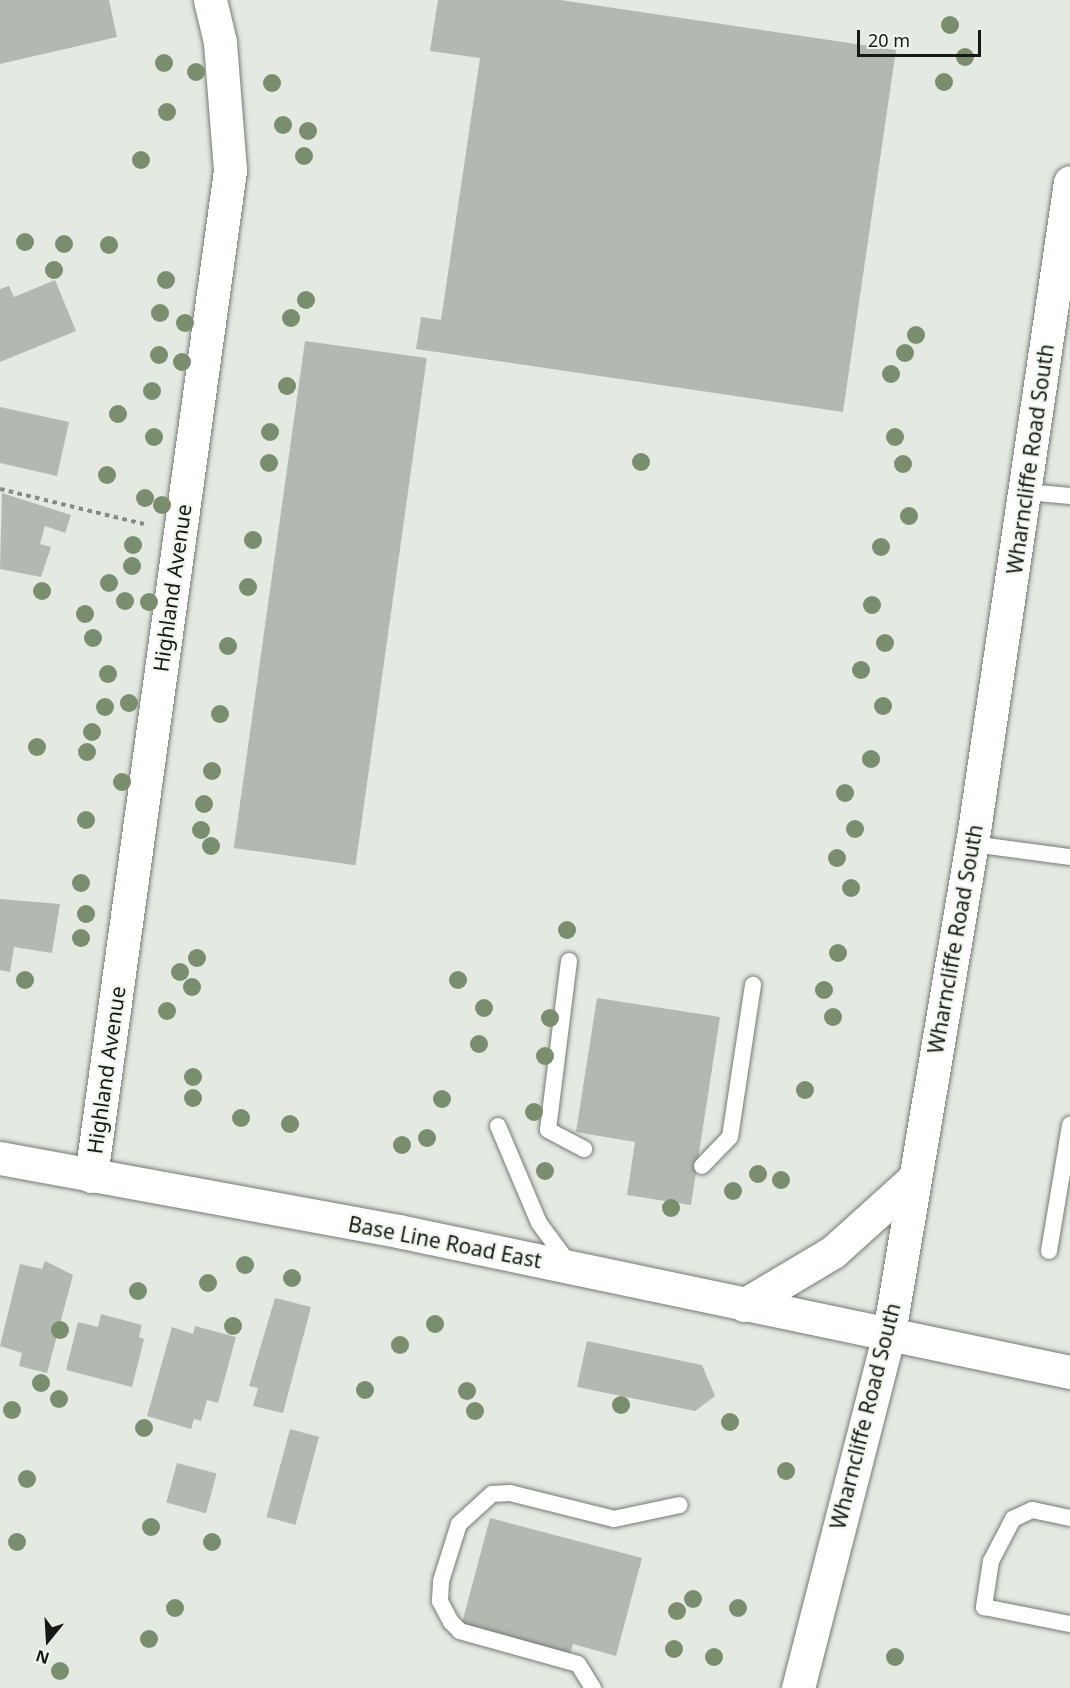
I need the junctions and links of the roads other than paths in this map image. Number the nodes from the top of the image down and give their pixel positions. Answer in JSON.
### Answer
{"nodes":[{"id":1,"x":210,"y":0,"type":"edge"},
{"id":2,"x":1070,"y":182,"type":"edge"},
{"id":3,"x":1027,"y":492,"type":"junction"},
{"id":4,"x":1070,"y":496,"type":"edge"},
{"id":5,"x":972,"y":844,"type":"junction"},
{"id":6,"x":1070,"y":857,"type":"edge"},
{"id":7,"x":569,"y":961,"type":"dead end"},
{"id":8,"x":753,"y":985,"type":"dead end"},
{"id":9,"x":1070,"y":1125,"type":"edge"},
{"id":10,"x":498,"y":1126,"type":"dead end"},
{"id":11,"x":584,"y":1149,"type":"dead end"},
{"id":12,"x":0,"y":1158,"type":"edge"},
{"id":13,"x":702,"y":1166,"type":"dead end"},
{"id":14,"x":91,"y":1176,"type":"junction"},
{"id":15,"x":915,"y":1178,"type":"junction"},
{"id":16,"x":1049,"y":1251,"type":"dead end"},
{"id":17,"x":572,"y":1268,"type":"junction"},
{"id":18,"x":744,"y":1305,"type":"junction"},
{"id":19,"x":889,"y":1333,"type":"junction"},
{"id":20,"x":1070,"y":1372,"type":"edge"},
{"id":21,"x":680,"y":1505,"type":"dead end"},
{"id":22,"x":1070,"y":1518,"type":"edge"},
{"id":23,"x":1070,"y":1624,"type":"edge"},
{"id":24,"x":593,"y":1688,"type":"edge"},
{"id":25,"x":798,"y":1688,"type":"edge"}],
"edges":[{"from":1,"to":14,"type":"street","name":"Highland Avenue"},
{"from":2,"to":3,"type":"street","name":"Wharncliffe Road South"},
{"from":3,"to":4,"type":"lane"},
{"from":3,"to":5,"type":"street","name":"Wharncliffe Road South"},
{"from":5,"to":6,"type":"lane"},
{"from":5,"to":15,"type":"street","name":"Wharncliffe Road South"},
{"from":7,"to":11,"type":"lane"},
{"from":8,"to":13,"type":"lane"},
{"from":9,"to":16,"type":"lane"},
{"from":10,"to":17,"type":"lane"},
{"from":12,"to":14,"type":"street","name":"Base Line Road East"},
{"from":14,"to":17,"type":"street","name":"Base Line Road East"},
{"from":15,"to":18,"type":"street"},
{"from":15,"to":19,"type":"street","name":"Wharncliffe Road South"},
{"from":17,"to":18,"type":"street","name":"Base Line Road East"},
{"from":18,"to":19,"type":"street","name":"Base Line Road East"},
{"from":19,"to":20,"type":"street","name":"Base Line Road East"},
{"from":19,"to":25,"type":"street","name":"Wharncliffe Road South"},
{"from":21,"to":24,"type":"lane"},
{"from":22,"to":23,"type":"lane"}]}
